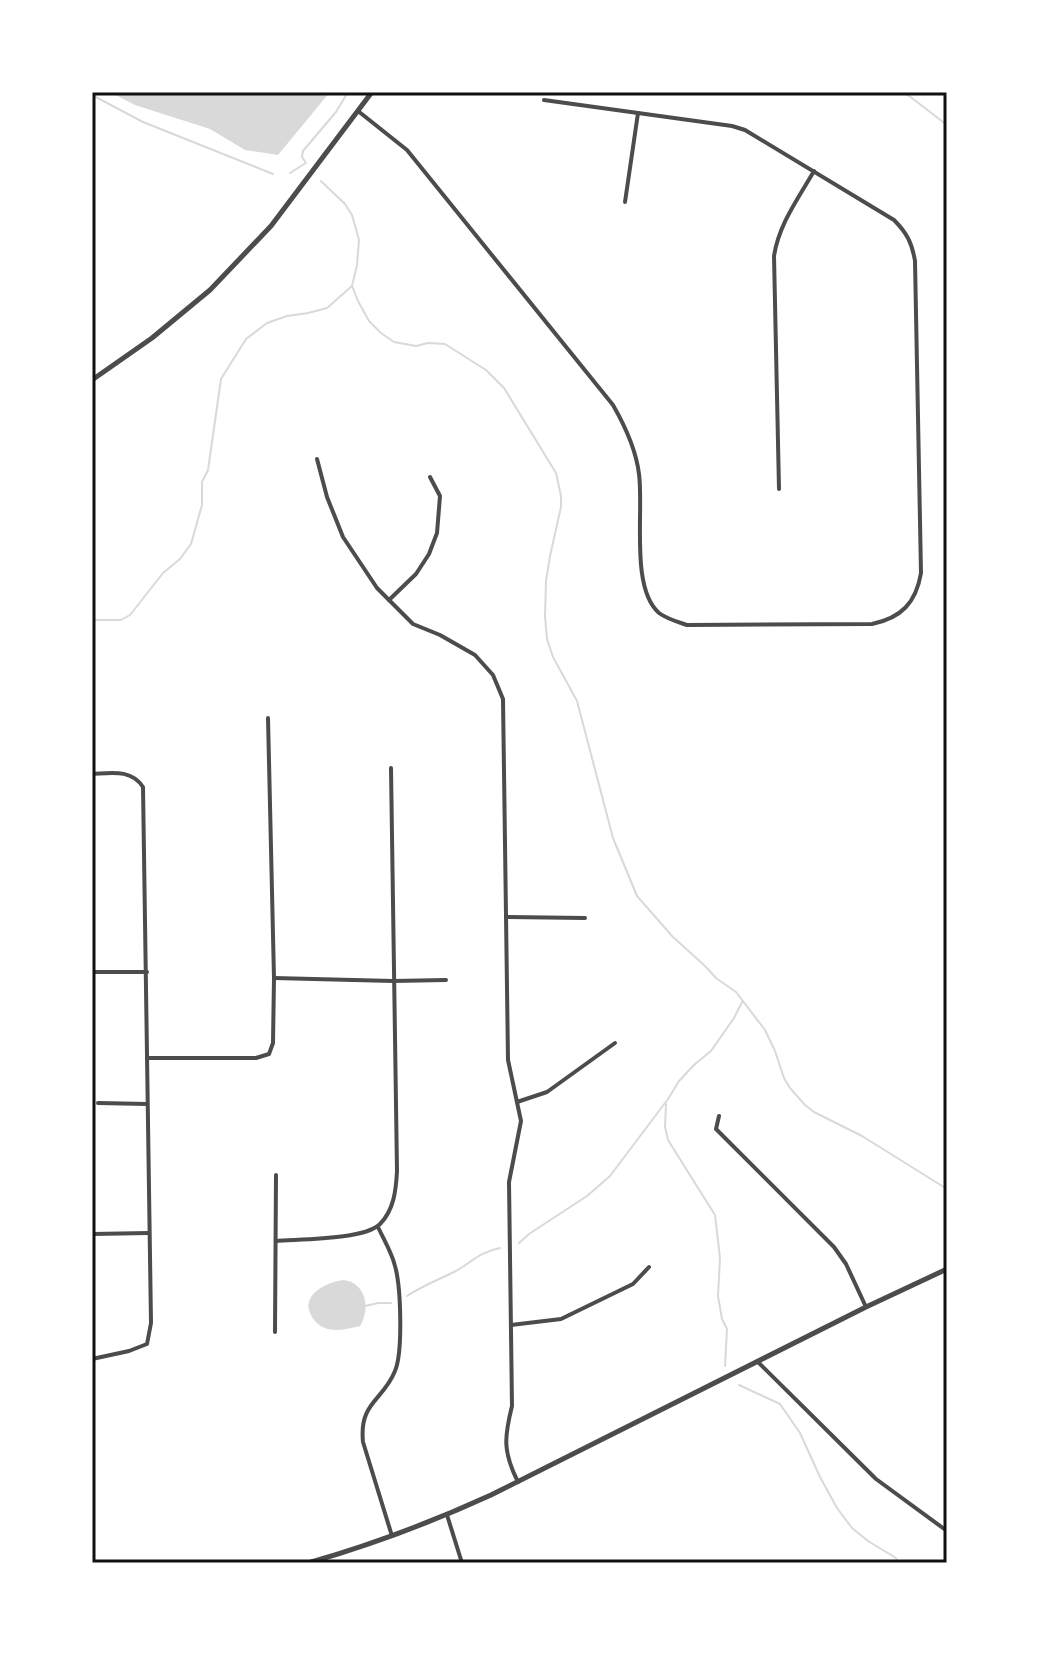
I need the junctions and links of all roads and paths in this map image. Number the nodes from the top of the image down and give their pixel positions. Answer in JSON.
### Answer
{"nodes":[{"id":1,"x":372,"y":92,"type":"edge"},
{"id":2,"x":544,"y":100,"type":"dead end"},
{"id":3,"x":358,"y":111,"type":"junction"},
{"id":4,"x":638,"y":113,"type":"junction"},
{"id":5,"x":814,"y":171,"type":"junction"},
{"id":6,"x":625,"y":202,"type":"dead end"},
{"id":7,"x":92,"y":380,"type":"edge"},
{"id":8,"x":317,"y":459,"type":"dead end"},
{"id":9,"x":430,"y":477,"type":"dead end"},
{"id":10,"x":779,"y":489,"type":"dead end"},
{"id":11,"x":389,"y":600,"type":"junction"},
{"id":12,"x":268,"y":718,"type":"dead end"},
{"id":13,"x":391,"y":768,"type":"dead end"},
{"id":14,"x":92,"y":774,"type":"edge"},
{"id":15,"x":506,"y":917,"type":"junction"},
{"id":16,"x":585,"y":918,"type":"dead end"},
{"id":17,"x":92,"y":972,"type":"edge"},
{"id":18,"x":147,"y":972,"type":"junction"},
{"id":19,"x":274,"y":978,"type":"junction"},
{"id":20,"x":446,"y":980,"type":"dead end"},
{"id":21,"x":393,"y":981,"type":"junction"},
{"id":22,"x":615,"y":1043,"type":"dead end"},
{"id":23,"x":147,"y":1058,"type":"junction"},
{"id":24,"x":517,"y":1102,"type":"junction"},
{"id":25,"x":98,"y":1103,"type":"dead end"},
{"id":26,"x":147,"y":1104,"type":"junction"},
{"id":27,"x":719,"y":1116,"type":"dead end"},
{"id":28,"x":276,"y":1175,"type":"dead end"},
{"id":29,"x":378,"y":1227,"type":"junction"},
{"id":30,"x":149,"y":1233,"type":"junction"},
{"id":31,"x":92,"y":1234,"type":"edge"},
{"id":32,"x":276,"y":1241,"type":"junction"},
{"id":33,"x":649,"y":1267,"type":"dead end"},
{"id":34,"x":947,"y":1269,"type":"edge"},
{"id":35,"x":866,"y":1307,"type":"junction"},
{"id":36,"x":511,"y":1325,"type":"junction"},
{"id":37,"x":275,"y":1332,"type":"dead end"},
{"id":38,"x":92,"y":1359,"type":"edge"},
{"id":39,"x":758,"y":1362,"type":"junction"},
{"id":40,"x":518,"y":1482,"type":"junction"},
{"id":41,"x":447,"y":1515,"type":"junction"},
{"id":42,"x":947,"y":1531,"type":"edge"},
{"id":43,"x":392,"y":1536,"type":"junction"},
{"id":44,"x":308,"y":1563,"type":"edge"},
{"id":45,"x":462,"y":1563,"type":"edge"}],
"edges":[{"from":1,"to":3,"type":"street"},
{"from":2,"to":4,"type":"street"},
{"from":3,"to":5,"type":"street"},
{"from":3,"to":7,"type":"street"},
{"from":4,"to":5,"type":"street"},
{"from":4,"to":6,"type":"street"},
{"from":5,"to":10,"type":"street"},
{"from":8,"to":11,"type":"street"},
{"from":9,"to":11,"type":"street"},
{"from":11,"to":15,"type":"street"},
{"from":12,"to":19,"type":"street"},
{"from":13,"to":21,"type":"street"},
{"from":14,"to":18,"type":"street"},
{"from":15,"to":16,"type":"street"},
{"from":15,"to":24,"type":"street"},
{"from":17,"to":18,"type":"street"},
{"from":18,"to":23,"type":"street"},
{"from":19,"to":21,"type":"street"},
{"from":19,"to":23,"type":"street"},
{"from":20,"to":21,"type":"street"},
{"from":21,"to":29,"type":"street"},
{"from":22,"to":24,"type":"street"},
{"from":23,"to":26,"type":"street"},
{"from":24,"to":36,"type":"street"},
{"from":25,"to":26,"type":"street"},
{"from":26,"to":30,"type":"street"},
{"from":27,"to":35,"type":"street"},
{"from":28,"to":32,"type":"street"},
{"from":29,"to":32,"type":"street"},
{"from":29,"to":43,"type":"street"},
{"from":30,"to":31,"type":"street"},
{"from":30,"to":38,"type":"street"},
{"from":32,"to":37,"type":"street"},
{"from":33,"to":36,"type":"street"},
{"from":34,"to":35,"type":"street"},
{"from":35,"to":39,"type":"street"},
{"from":36,"to":40,"type":"street"},
{"from":39,"to":40,"type":"street"},
{"from":39,"to":42,"type":"street"},
{"from":40,"to":41,"type":"street"},
{"from":41,"to":43,"type":"street"},
{"from":41,"to":45,"type":"street"},
{"from":43,"to":44,"type":"street"}]}
